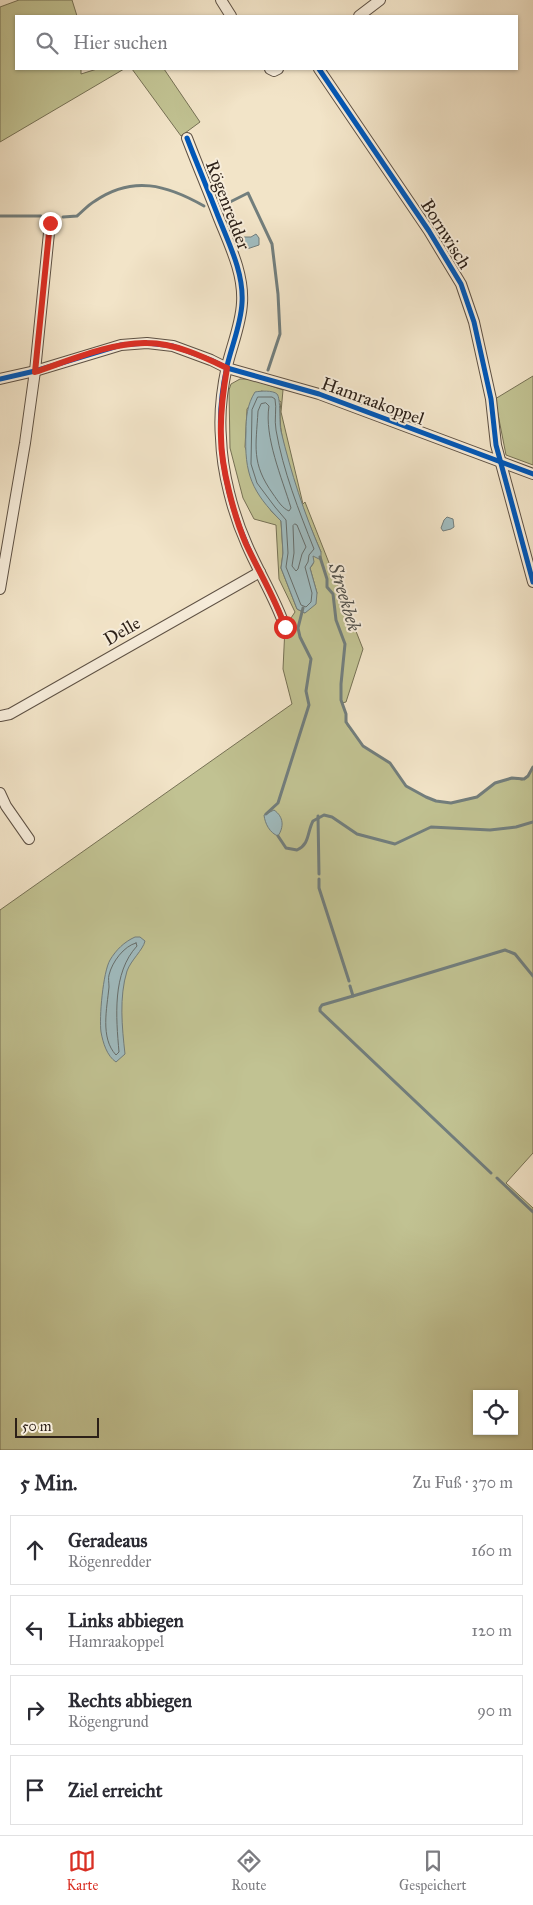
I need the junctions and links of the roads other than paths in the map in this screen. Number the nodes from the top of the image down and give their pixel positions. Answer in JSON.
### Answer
{"nodes":[{"id":1,"x":222,"y":0,"type":"edge"},
{"id":2,"x":380,"y":0,"type":"edge"},
{"id":3,"x":230,"y":15,"type":"edge"},
{"id":4,"x":360,"y":15,"type":"edge"},
{"id":5,"x":320,"y":70,"type":"edge"},
{"id":6,"x":187,"y":138,"type":"dead end"},
{"id":7,"x":50,"y":223,"type":"dead end"},
{"id":8,"x":227,"y":368,"type":"junction"},
{"id":9,"x":35,"y":372,"type":"junction"},
{"id":10,"x":0,"y":379,"type":"edge"},
{"id":11,"x":501,"y":463,"type":"junction"},
{"id":12,"x":533,"y":474,"type":"edge"},
{"id":13,"x":260,"y":572,"type":"junction"},
{"id":14,"x":533,"y":582,"type":"edge"},
{"id":15,"x":0,"y":589,"type":"edge"},
{"id":16,"x":285,"y":627,"type":"dead end"},
{"id":17,"x":0,"y":716,"type":"edge"},
{"id":18,"x":0,"y":793,"type":"edge"},
{"id":19,"x":28,"y":839,"type":"dead end"}],
"edges":[{"from":1,"to":3,"type":"street"},
{"from":2,"to":4,"type":"street"},
{"from":5,"to":11,"type":"street","name":"Bornwisch"},
{"from":6,"to":8,"type":"street","name":"Rögenredder"},
{"from":7,"to":9,"type":"street"},
{"from":8,"to":9,"type":"street","name":"Hamraakoppel"},
{"from":8,"to":11,"type":"street","name":"Hamraakoppel"},
{"from":8,"to":13,"type":"street","name":"Rögenredder"},
{"from":9,"to":10,"type":"street","name":"Hamraakoppel"},
{"from":9,"to":15,"type":"street"},
{"from":11,"to":12,"type":"street","name":"Hamraakoppel"},
{"from":11,"to":14,"type":"street","name":"Bornwisch"},
{"from":13,"to":16,"type":"street","name":"Rögenredder"},
{"from":13,"to":17,"type":"street","name":"Delle"},
{"from":18,"to":19,"type":"street"}]}
